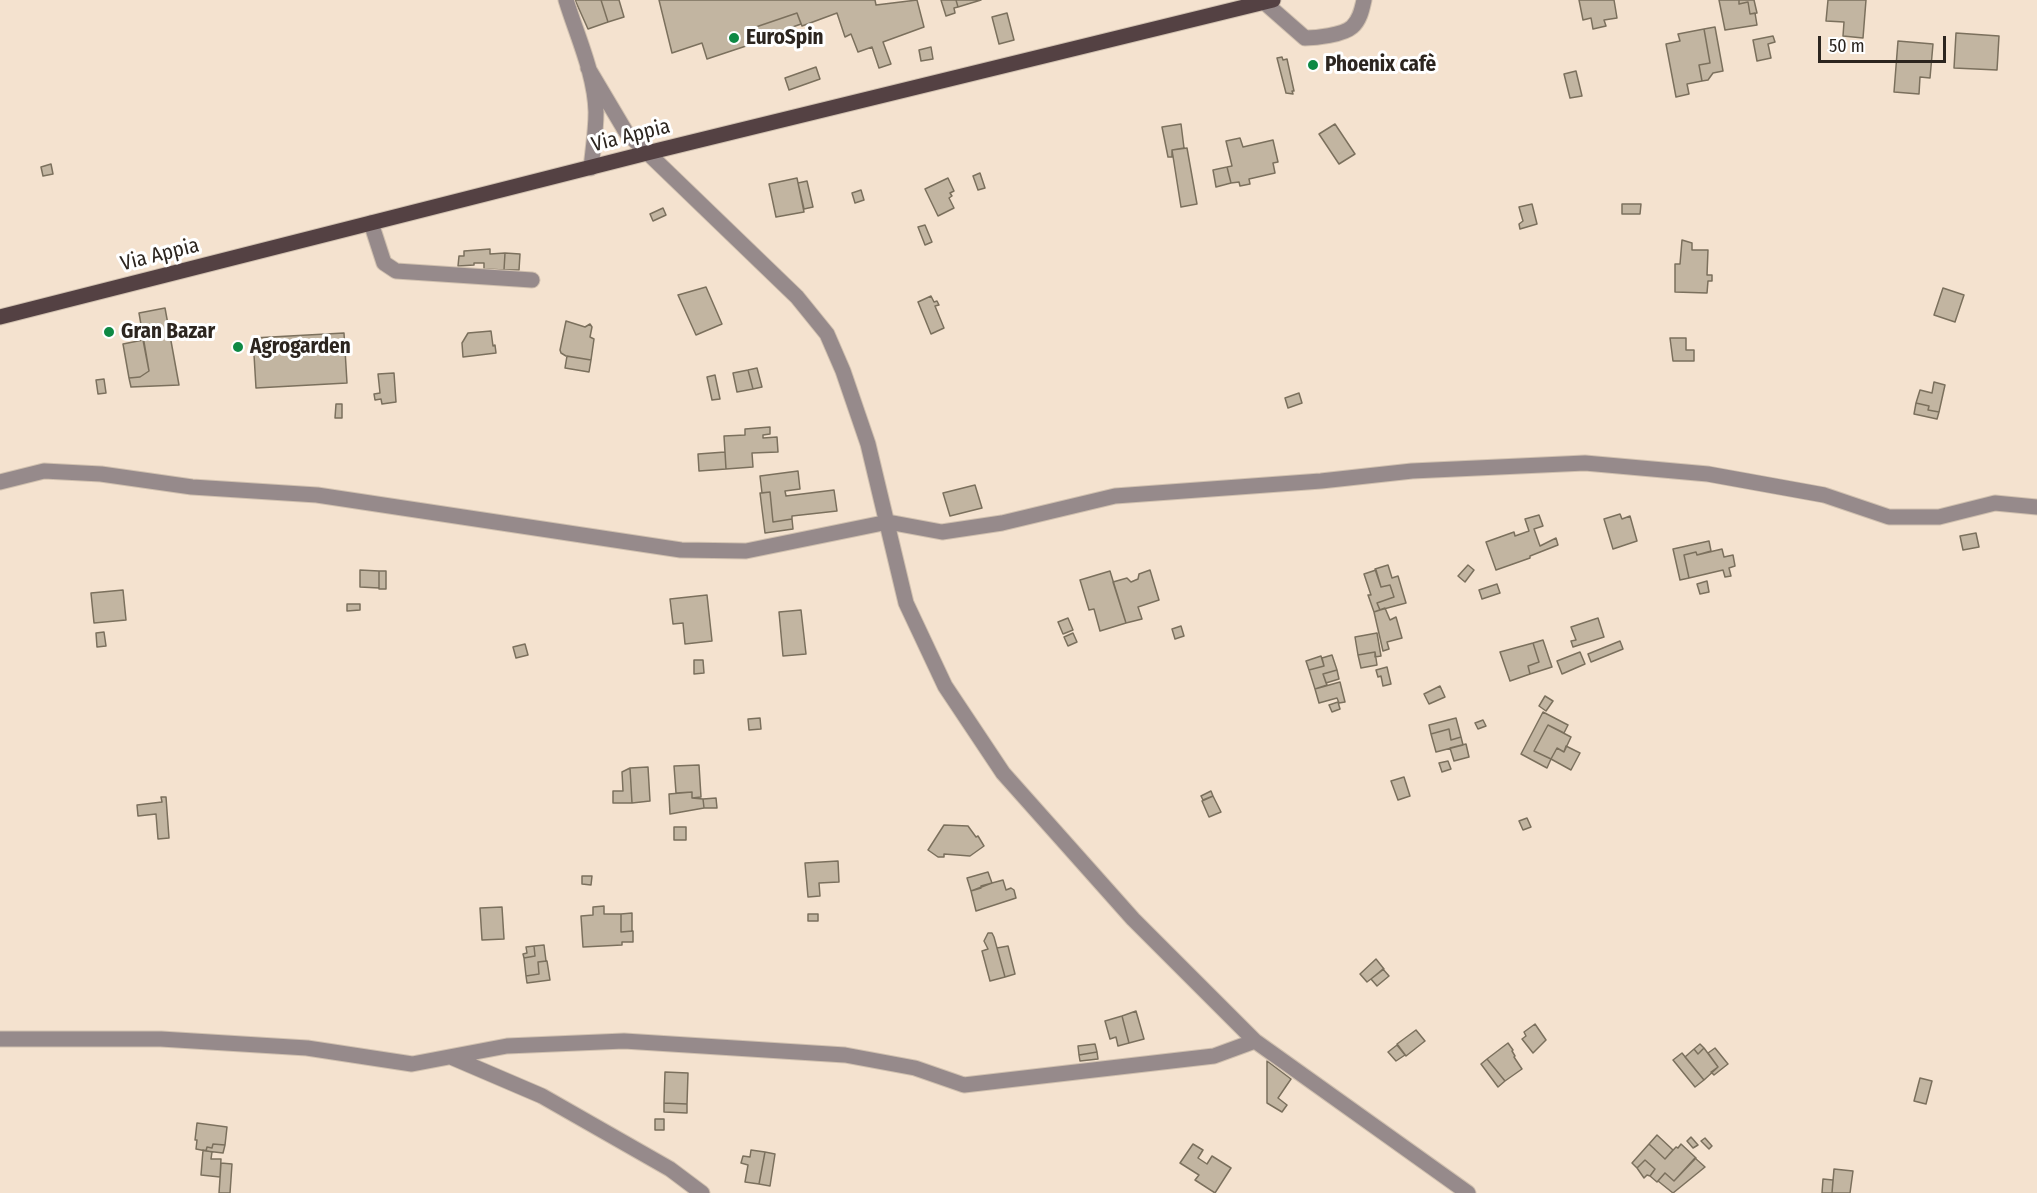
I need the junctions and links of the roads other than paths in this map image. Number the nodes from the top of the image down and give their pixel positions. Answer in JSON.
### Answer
{"nodes":[{"id":1,"x":566,"y":0,"type":"edge"},
{"id":2,"x":1364,"y":0,"type":"edge"},
{"id":3,"x":1268,"y":1,"type":"edge"},
{"id":4,"x":588,"y":68,"type":"junction"},
{"id":5,"x":647,"y":153,"type":"junction"},
{"id":6,"x":591,"y":168,"type":"junction"},
{"id":7,"x":371,"y":223,"type":"junction"},
{"id":8,"x":532,"y":280,"type":"dead end"},
{"id":9,"x":0,"y":316,"type":"edge"},
{"id":10,"x":0,"y":482,"type":"edge"},
{"id":11,"x":2036,"y":507,"type":"edge"},
{"id":12,"x":888,"y":522,"type":"junction"},
{"id":13,"x":0,"y":1039,"type":"edge"},
{"id":14,"x":1255,"y":1041,"type":"junction"},
{"id":15,"x":451,"y":1057,"type":"junction"},
{"id":16,"x":702,"y":1193,"type":"edge"},
{"id":17,"x":1468,"y":1193,"type":"edge"}],
"edges":[{"from":1,"to":4,"type":"street"},
{"from":2,"to":3,"type":"street"},
{"from":3,"to":5,"type":"main road","name":"Via Appia"},
{"from":4,"to":5,"type":"street"},
{"from":4,"to":6,"type":"street"},
{"from":5,"to":6,"type":"main road","name":"Via Appia"},
{"from":5,"to":12,"type":"street"},
{"from":6,"to":7,"type":"main road","name":"Via Appia"},
{"from":7,"to":8,"type":"street"},
{"from":7,"to":9,"type":"main road","name":"Via Appia"},
{"from":10,"to":12,"type":"street"},
{"from":11,"to":12,"type":"street"},
{"from":12,"to":14,"type":"street"},
{"from":13,"to":15,"type":"street"},
{"from":14,"to":15,"type":"street"},
{"from":14,"to":17,"type":"street"},
{"from":15,"to":16,"type":"street"}]}
